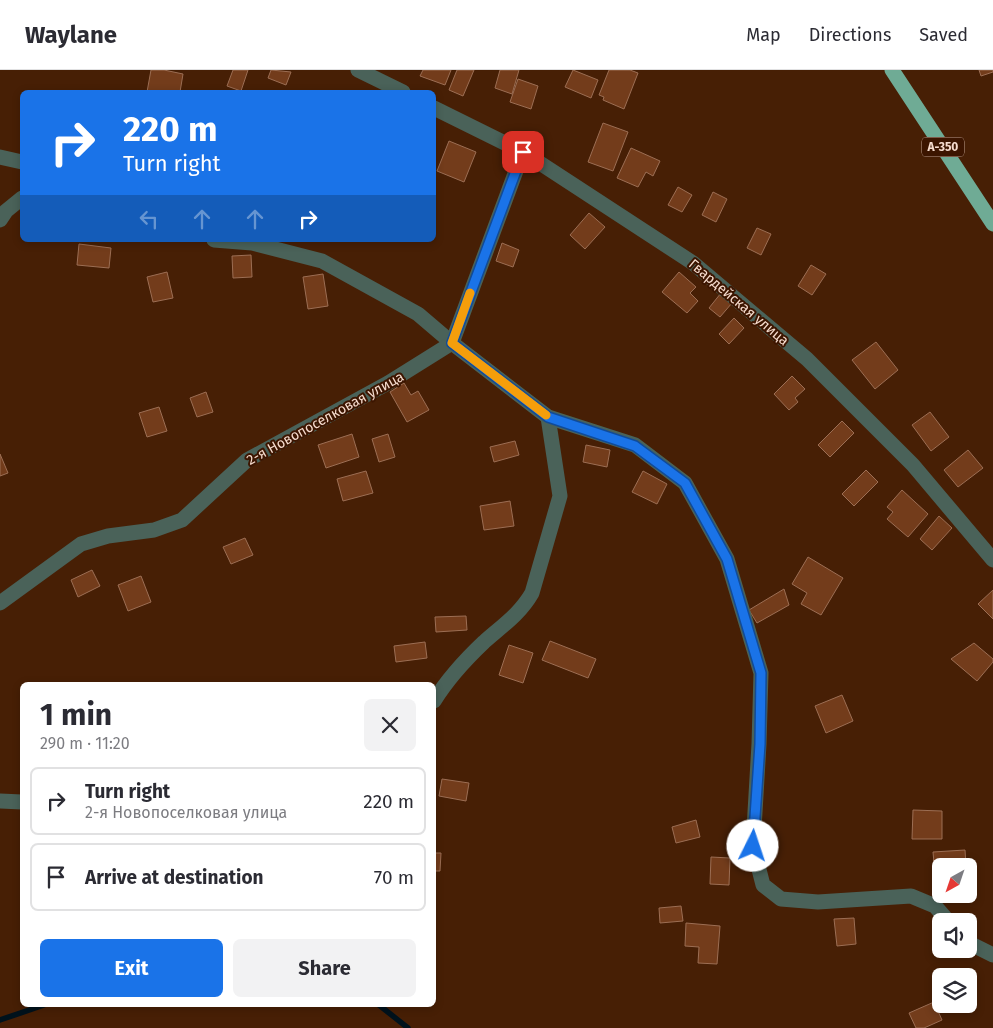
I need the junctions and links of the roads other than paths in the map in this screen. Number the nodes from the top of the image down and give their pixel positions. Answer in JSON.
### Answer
{"nodes":[{"id":1,"x":358,"y":70,"type":"edge"},
{"id":2,"x":892,"y":70,"type":"edge"},
{"id":3,"x":399,"y":90,"type":"edge"},
{"id":4,"x":436,"y":109,"type":"edge"},
{"id":5,"x":523,"y":152,"type":"junction"},
{"id":6,"x":0,"y":157,"type":"edge"},
{"id":7,"x":20,"y":162,"type":"edge"},
{"id":8,"x":20,"y":200,"type":"edge"},
{"id":9,"x":0,"y":220,"type":"edge"},
{"id":10,"x":993,"y":224,"type":"edge"},
{"id":11,"x":239,"y":242,"type":"edge"},
{"id":12,"x":452,"y":343,"type":"junction"},
{"id":13,"x":548,"y":417,"type":"junction"},
{"id":14,"x":993,"y":560,"type":"edge"},
{"id":15,"x":0,"y":603,"type":"edge"},
{"id":16,"x":436,"y":699,"type":"edge"},
{"id":17,"x":0,"y":801,"type":"edge"},
{"id":18,"x":20,"y":802,"type":"edge"},
{"id":19,"x":941,"y":913,"type":"edge"},
{"id":20,"x":977,"y":947,"type":"edge"},
{"id":21,"x":993,"y":956,"type":"edge"}],
"edges":[{"from":1,"to":3,"type":"street"},
{"from":2,"to":10,"type":"highway","number":"А-350"},
{"from":4,"to":5,"type":"street","name":"Гвардейская улица"},
{"from":5,"to":12,"type":"street"},
{"from":5,"to":14,"type":"street","name":"Гвардейская улица"},
{"from":6,"to":7,"type":"street"},
{"from":8,"to":9,"type":"street"},
{"from":11,"to":12,"type":"street"},
{"from":12,"to":13,"type":"street"},
{"from":12,"to":15,"type":"street","name":"2-я Новопоселковая улица"},
{"from":13,"to":16,"type":"street"},
{"from":13,"to":19,"type":"street"},
{"from":17,"to":18,"type":"street"},
{"from":20,"to":21,"type":"street"}]}
